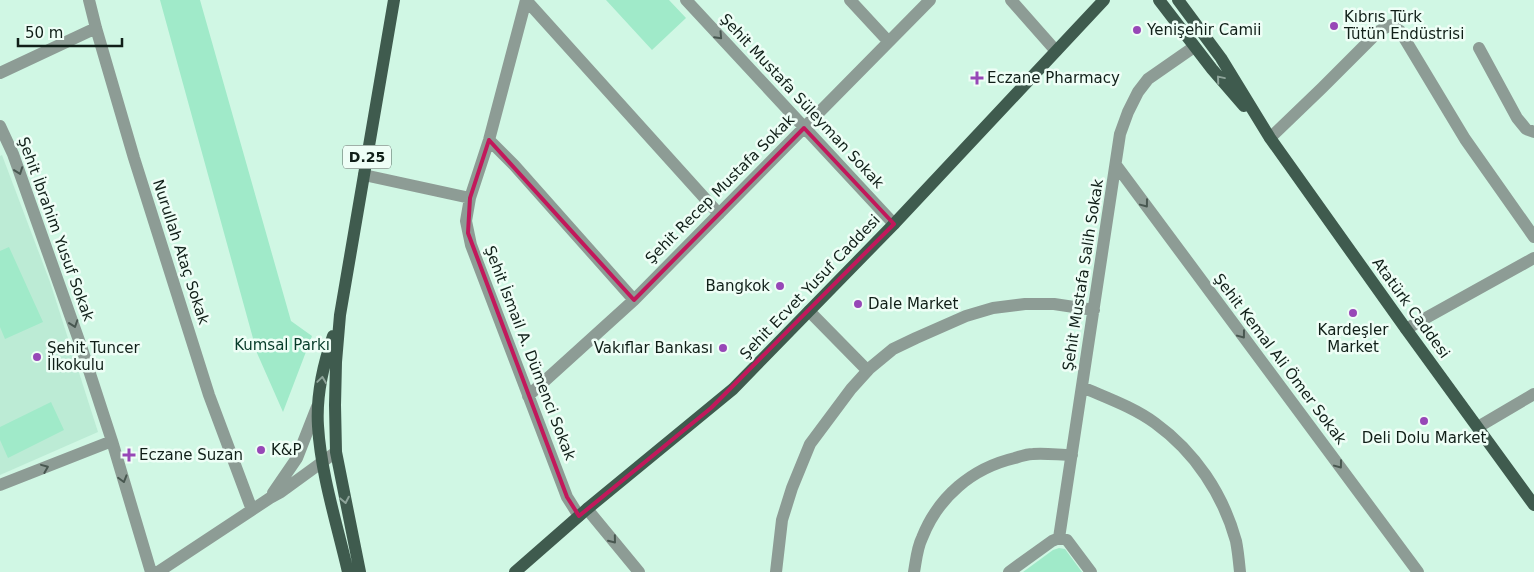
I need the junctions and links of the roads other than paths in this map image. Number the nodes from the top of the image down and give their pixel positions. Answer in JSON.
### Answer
{"nodes":[{"id":1,"x":89,"y":0,"type":"edge"},
{"id":2,"x":394,"y":0,"type":"edge"},
{"id":3,"x":526,"y":0,"type":"edge"},
{"id":4,"x":686,"y":0,"type":"edge"},
{"id":5,"x":850,"y":0,"type":"edge"},
{"id":6,"x":930,"y":0,"type":"edge"},
{"id":7,"x":1011,"y":0,"type":"edge"},
{"id":8,"x":1104,"y":0,"type":"edge"},
{"id":9,"x":1159,"y":0,"type":"edge"},
{"id":10,"x":1178,"y":0,"type":"edge"},
{"id":11,"x":96,"y":28,"type":"junction"},
{"id":12,"x":888,"y":41,"type":"junction"},
{"id":13,"x":1194,"y":46,"type":"junction"},
{"id":14,"x":1479,"y":48,"type":"dead end"},
{"id":15,"x":1056,"y":50,"type":"junction"},
{"id":16,"x":0,"y":73,"type":"edge"},
{"id":17,"x":0,"y":126,"type":"edge"},
{"id":18,"x":804,"y":128,"type":"junction"},
{"id":19,"x":1534,"y":132,"type":"edge"},
{"id":20,"x":1267,"y":133,"type":"junction"},
{"id":21,"x":489,"y":140,"type":"junction"},
{"id":22,"x":1116,"y":165,"type":"junction"},
{"id":23,"x":364,"y":175,"type":"junction"},
{"id":24,"x":470,"y":198,"type":"junction"},
{"id":25,"x":719,"y":214,"type":"junction"},
{"id":26,"x":894,"y":224,"type":"junction"},
{"id":27,"x":1534,"y":237,"type":"edge"},
{"id":28,"x":1534,"y":258,"type":"edge"},
{"id":29,"x":634,"y":300,"type":"junction"},
{"id":30,"x":1094,"y":310,"type":"junction"},
{"id":31,"x":809,"y":311,"type":"junction"},
{"id":32,"x":340,"y":315,"type":"junction"},
{"id":33,"x":1406,"y":329,"type":"junction"},
{"id":34,"x":867,"y":370,"type":"junction"},
{"id":35,"x":1082,"y":387,"type":"junction"},
{"id":36,"x":1534,"y":394,"type":"edge"},
{"id":37,"x":528,"y":396,"type":"junction"},
{"id":38,"x":319,"y":402,"type":"junction"},
{"id":39,"x":1478,"y":427,"type":"junction"},
{"id":40,"x":112,"y":441,"type":"junction"},
{"id":41,"x":336,"y":452,"type":"junction"},
{"id":42,"x":1072,"y":455,"type":"junction"},
{"id":43,"x":322,"y":463,"type":"junction"},
{"id":44,"x":0,"y":486,"type":"edge"},
{"id":45,"x":270,"y":498,"type":"junction"},
{"id":46,"x":1534,"y":505,"type":"edge"},
{"id":47,"x":252,"y":510,"type":"junction"},
{"id":48,"x":583,"y":512,"type":"junction"},
{"id":49,"x":1059,"y":538,"type":"junction"},
{"id":50,"x":151,"y":572,"type":"edge"},
{"id":51,"x":158,"y":572,"type":"edge"},
{"id":52,"x":348,"y":572,"type":"edge"},
{"id":53,"x":360,"y":572,"type":"edge"},
{"id":54,"x":515,"y":572,"type":"edge"},
{"id":55,"x":639,"y":572,"type":"edge"},
{"id":56,"x":776,"y":572,"type":"edge"},
{"id":57,"x":914,"y":572,"type":"edge"},
{"id":58,"x":1009,"y":572,"type":"edge"},
{"id":59,"x":1091,"y":572,"type":"edge"},
{"id":60,"x":1240,"y":572,"type":"edge"},
{"id":61,"x":1418,"y":572,"type":"edge"}],
"edges":[{"from":1,"to":11,"type":"street","name":"Nurullah Ataç Sokak"},
{"from":2,"to":23,"type":"main road","number":"D.25"},
{"from":3,"to":21,"type":"street","name":"Şehit İsmail A. Dümenci Sokak"},
{"from":3,"to":25,"type":"street"},
{"from":4,"to":18,"type":"street","name":"Şehit Mustafa Süleyman Sokak","one_way":true},
{"from":5,"to":12,"type":"street"},
{"from":6,"to":12,"type":"street","name":"Şehit Recep Mustafa Sokak"},
{"from":7,"to":15,"type":"street"},
{"from":8,"to":15,"type":"main road","name":"Şehit Ecvet Yusuf Caddesi"},
{"from":9,"to":13,"type":"main road","name":"Atatürk Caddesi"},
{"from":10,"to":20,"type":"main road","name":"Atatürk Caddesi"},
{"from":11,"to":16,"type":"street"},
{"from":11,"to":47,"type":"street","name":"Nurullah Ataç Sokak"},
{"from":12,"to":18,"type":"street","name":"Şehit Recep Mustafa Sokak"},
{"from":20,"to":13,"type":"main road","name":"Atatürk Caddesi","one_way":true},
{"from":13,"to":22,"type":"street","name":"Şehit Mustafa Salih Sokak"},
{"from":14,"to":19,"type":"street"},
{"from":15,"to":26,"type":"main road","name":"Şehit Ecvet Yusuf Caddesi"},
{"from":17,"to":40,"type":"street","name":"Şehit İbrahim Yusuf Sokak","one_way":true},
{"from":18,"to":25,"type":"street","name":"Şehit Recep Mustafa Sokak"},
{"from":18,"to":26,"type":"street","name":"Şehit Mustafa Süleyman Sokak"},
{"from":20,"to":27,"type":"street"},
{"from":20,"to":33,"type":"main road","name":"Atatürk Caddesi"},
{"from":21,"to":24,"type":"street","name":"Şehit İsmail A. Dümenci Sokak"},
{"from":21,"to":29,"type":"street"},
{"from":22,"to":30,"type":"street","name":"Şehit Mustafa Salih Sokak"},
{"from":22,"to":61,"type":"street","name":"Şehit Kemal Ali Ömer Sokak","one_way":true},
{"from":23,"to":24,"type":"street"},
{"from":23,"to":32,"type":"main road","number":"D.25"},
{"from":24,"to":37,"type":"street","name":"Şehit İsmail A. Dümenci Sokak"},
{"from":25,"to":29,"type":"street","name":"Şehit Recep Mustafa Sokak"},
{"from":26,"to":31,"type":"main road","name":"Şehit Ecvet Yusuf Caddesi"},
{"from":28,"to":33,"type":"street"},
{"from":29,"to":37,"type":"street","name":"Şehit Recep Mustafa Sokak"},
{"from":30,"to":34,"type":"street"},
{"from":30,"to":35,"type":"street","name":"Şehit Mustafa Salih Sokak"},
{"from":31,"to":34,"type":"street"},
{"from":31,"to":48,"type":"main road","name":"Şehit Ecvet Yusuf Caddesi"},
{"from":38,"to":32,"type":"main road","number":"D.25","one_way":true},
{"from":32,"to":41,"type":"main road","number":"D.25"},
{"from":33,"to":39,"type":"main road","name":"Atatürk Caddesi"},
{"from":34,"to":56,"type":"street"},
{"from":35,"to":42,"type":"street","name":"Şehit Mustafa Salih Sokak"},
{"from":35,"to":60,"type":"street"},
{"from":36,"to":39,"type":"street"},
{"from":37,"to":48,"type":"street","name":"Şehit İsmail A. Dümenci Sokak"},
{"from":38,"to":43,"type":"main road","number":"D.25"},
{"from":38,"to":45,"type":"street"},
{"from":39,"to":46,"type":"main road","name":"Atatürk Caddesi"},
{"from":44,"to":40,"type":"street","one_way":true},
{"from":40,"to":50,"type":"street","name":"Şehit İbrahim Yusuf Sokak","one_way":true},
{"from":41,"to":43,"type":"street"},
{"from":41,"to":53,"type":"main road","number":"D.25","one_way":true},
{"from":42,"to":49,"type":"street","name":"Şehit Mustafa Salih Sokak"},
{"from":42,"to":57,"type":"street"},
{"from":43,"to":45,"type":"street"},
{"from":43,"to":52,"type":"main road","number":"D.25"},
{"from":45,"to":47,"type":"street"},
{"from":47,"to":51,"type":"street"},
{"from":48,"to":54,"type":"main road","name":"Şehit Ecvet Yusuf Caddesi"},
{"from":48,"to":55,"type":"street","name":"Şehit İsmail A. Dümenci Sokak","one_way":true},
{"from":49,"to":58,"type":"street"},
{"from":49,"to":59,"type":"street"}]}
